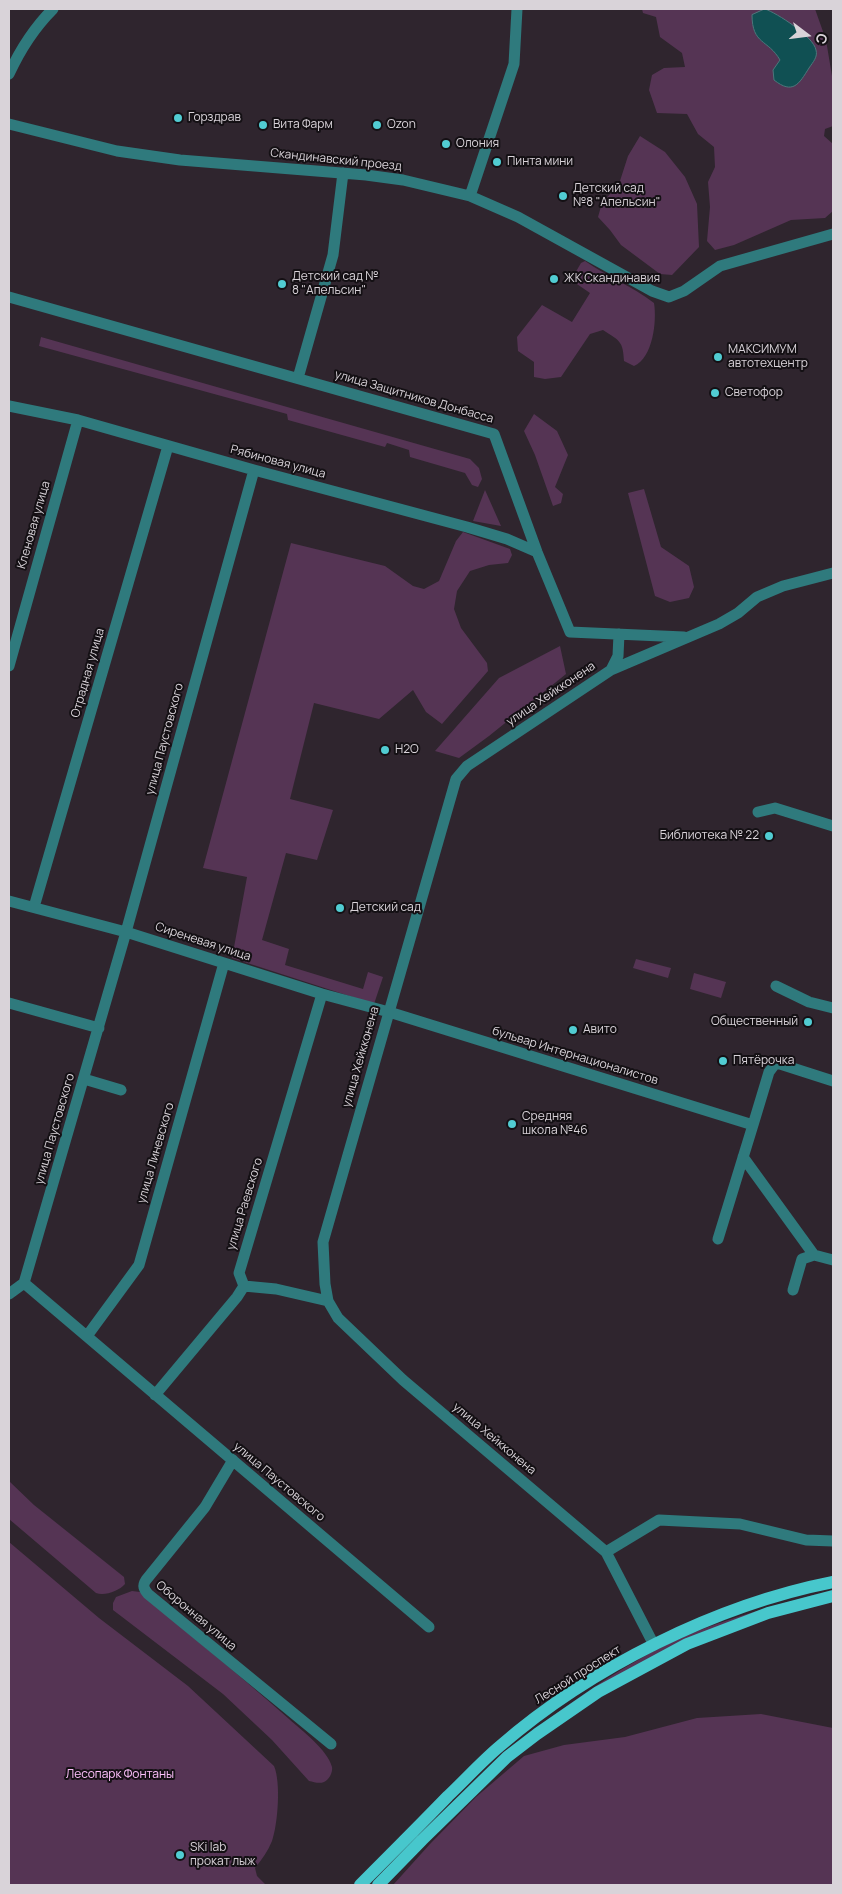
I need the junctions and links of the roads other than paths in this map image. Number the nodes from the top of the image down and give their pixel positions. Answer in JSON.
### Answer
{"nodes":[{"id":1,"x":53,"y":9,"type":"edge"},
{"id":2,"x":517,"y":9,"type":"edge"},
{"id":3,"x":9,"y":74,"type":"edge"},
{"id":4,"x":9,"y":124,"type":"edge"},
{"id":5,"x":342,"y":173,"type":"junction"},
{"id":6,"x":470,"y":196,"type":"junction"},
{"id":7,"x":833,"y":234,"type":"edge"},
{"id":8,"x":9,"y":297,"type":"edge"},
{"id":9,"x":298,"y":378,"type":"junction"},
{"id":10,"x":9,"y":406,"type":"edge"},
{"id":11,"x":78,"y":420,"type":"junction"},
{"id":12,"x":168,"y":446,"type":"junction"},
{"id":13,"x":254,"y":470,"type":"junction"},
{"id":14,"x":538,"y":552,"type":"junction"},
{"id":15,"x":833,"y":573,"type":"edge"},
{"id":16,"x":618,"y":634,"type":"junction"},
{"id":17,"x":687,"y":637,"type":"junction"},
{"id":18,"x":9,"y":666,"type":"edge"},
{"id":19,"x":611,"y":670,"type":"junction"},
{"id":20,"x":758,"y":812,"type":"dead end"},
{"id":21,"x":833,"y":826,"type":"edge"},
{"id":22,"x":9,"y":901,"type":"edge"},
{"id":23,"x":34,"y":908,"type":"junction"},
{"id":24,"x":126,"y":932,"type":"junction"},
{"id":25,"x":224,"y":963,"type":"junction"},
{"id":26,"x":776,"y":986,"type":"dead end"},
{"id":27,"x":322,"y":994,"type":"junction"},
{"id":28,"x":9,"y":1003,"type":"edge"},
{"id":29,"x":833,"y":1008,"type":"edge"},
{"id":30,"x":388,"y":1012,"type":"junction"},
{"id":31,"x":98,"y":1028,"type":"junction"},
{"id":32,"x":84,"y":1079,"type":"junction"},
{"id":33,"x":833,"y":1080,"type":"edge"},
{"id":34,"x":121,"y":1090,"type":"dead end"},
{"id":35,"x":753,"y":1125,"type":"junction"},
{"id":36,"x":743,"y":1157,"type":"junction"},
{"id":37,"x":718,"y":1239,"type":"dead end"},
{"id":38,"x":814,"y":1255,"type":"junction"},
{"id":39,"x":833,"y":1260,"type":"edge"},
{"id":40,"x":24,"y":1283,"type":"junction"},
{"id":41,"x":244,"y":1286,"type":"junction"},
{"id":42,"x":793,"y":1290,"type":"dead end"},
{"id":43,"x":9,"y":1294,"type":"edge"},
{"id":44,"x":328,"y":1301,"type":"junction"},
{"id":45,"x":87,"y":1336,"type":"junction"},
{"id":46,"x":155,"y":1395,"type":"junction"},
{"id":47,"x":233,"y":1460,"type":"junction"},
{"id":48,"x":833,"y":1541,"type":"edge"},
{"id":49,"x":606,"y":1552,"type":"junction"},
{"id":50,"x":833,"y":1582,"type":"edge"},
{"id":51,"x":833,"y":1596,"type":"edge"},
{"id":52,"x":429,"y":1627,"type":"dead end"},
{"id":53,"x":654,"y":1645,"type":"junction"},
{"id":54,"x":331,"y":1744,"type":"dead end"},
{"id":55,"x":438,"y":1816,"type":"junction"},
{"id":56,"x":418,"y":1836,"type":"junction"},
{"id":57,"x":360,"y":1885,"type":"edge"},
{"id":58,"x":378,"y":1885,"type":"edge"}],
"edges":[{"from":1,"to":3,"type":"street"},
{"from":2,"to":6,"type":"street"},
{"from":4,"to":5,"type":"street","name":"Скандинавский проезд"},
{"from":5,"to":6,"type":"street","name":"Скандинавский проезд"},
{"from":5,"to":9,"type":"street"},
{"from":6,"to":7,"type":"street","name":"Скандинавский проезд"},
{"from":8,"to":9,"type":"street","name":"улица Защитников Донбасса"},
{"from":9,"to":14,"type":"street","name":"улица Защитников Донбасса"},
{"from":10,"to":11,"type":"street","name":"Рябиновая улица"},
{"from":11,"to":12,"type":"street","name":"Рябиновая улица"},
{"from":11,"to":18,"type":"street","name":"Кленовая улица"},
{"from":12,"to":13,"type":"street","name":"Рябиновая улица"},
{"from":12,"to":23,"type":"street","name":"Отрадная улица"},
{"from":13,"to":14,"type":"street","name":"Рябиновая улица"},
{"from":13,"to":24,"type":"street","name":"улица Паустовского"},
{"from":14,"to":16,"type":"street","name":"улица Защитников Донбасса"},
{"from":15,"to":17,"type":"street","name":"улица Хейкконена"},
{"from":16,"to":17,"type":"street","name":"улица Защитников Донбасса"},
{"from":16,"to":19,"type":"street"},
{"from":17,"to":19,"type":"street","name":"улица Хейкконена"},
{"from":19,"to":30,"type":"street","name":"улица Хейкконена"},
{"from":20,"to":21,"type":"street"},
{"from":22,"to":23,"type":"street","name":"Сиреневая улица"},
{"from":23,"to":24,"type":"street","name":"Сиреневая улица"},
{"from":24,"to":25,"type":"street","name":"Сиреневая улица"},
{"from":24,"to":31,"type":"street","name":"улица Паустовского"},
{"from":25,"to":27,"type":"street","name":"Сиреневая улица"},
{"from":25,"to":45,"type":"street","name":"улица Линевского"},
{"from":26,"to":29,"type":"street"},
{"from":27,"to":30,"type":"street","name":"Сиреневая улица"},
{"from":27,"to":41,"type":"street","name":"улица Раевского"},
{"from":28,"to":31,"type":"street"},
{"from":30,"to":35,"type":"street","name":"бульвар Интернационалистов"},
{"from":30,"to":44,"type":"street","name":"улица Хейкконена"},
{"from":31,"to":32,"type":"street","name":"улица Паустовского"},
{"from":32,"to":34,"type":"street"},
{"from":32,"to":40,"type":"street","name":"улица Паустовского"},
{"from":33,"to":35,"type":"street"},
{"from":35,"to":36,"type":"street"},
{"from":36,"to":37,"type":"street"},
{"from":36,"to":38,"type":"street"},
{"from":38,"to":39,"type":"street"},
{"from":38,"to":42,"type":"street"},
{"from":40,"to":43,"type":"street"},
{"from":40,"to":45,"type":"street","name":"улица Паустовского"},
{"from":41,"to":44,"type":"street"},
{"from":41,"to":46,"type":"street"},
{"from":44,"to":49,"type":"street","name":"улица Хейкконена"},
{"from":45,"to":46,"type":"street","name":"улица Паустовского"},
{"from":46,"to":47,"type":"street","name":"улица Паустовского"},
{"from":47,"to":52,"type":"street","name":"улица Паустовского"},
{"from":47,"to":54,"type":"street","name":"Оборонная улица"},
{"from":48,"to":49,"type":"street"},
{"from":49,"to":53,"type":"street","name":"улица Хейкконена"},
{"from":50,"to":53,"type":"main road","name":"Лесной проспект"},
{"from":51,"to":55,"type":"main road","name":"Лесной проспект"},
{"from":53,"to":55,"type":"main road","name":"Лесной проспект"},
{"from":55,"to":56,"type":"main road","name":"Лесной проспект"},
{"from":56,"to":57,"type":"main road","name":"Лесной проспект"},
{"from":56,"to":58,"type":"main road","name":"Лесной проспект"}]}
